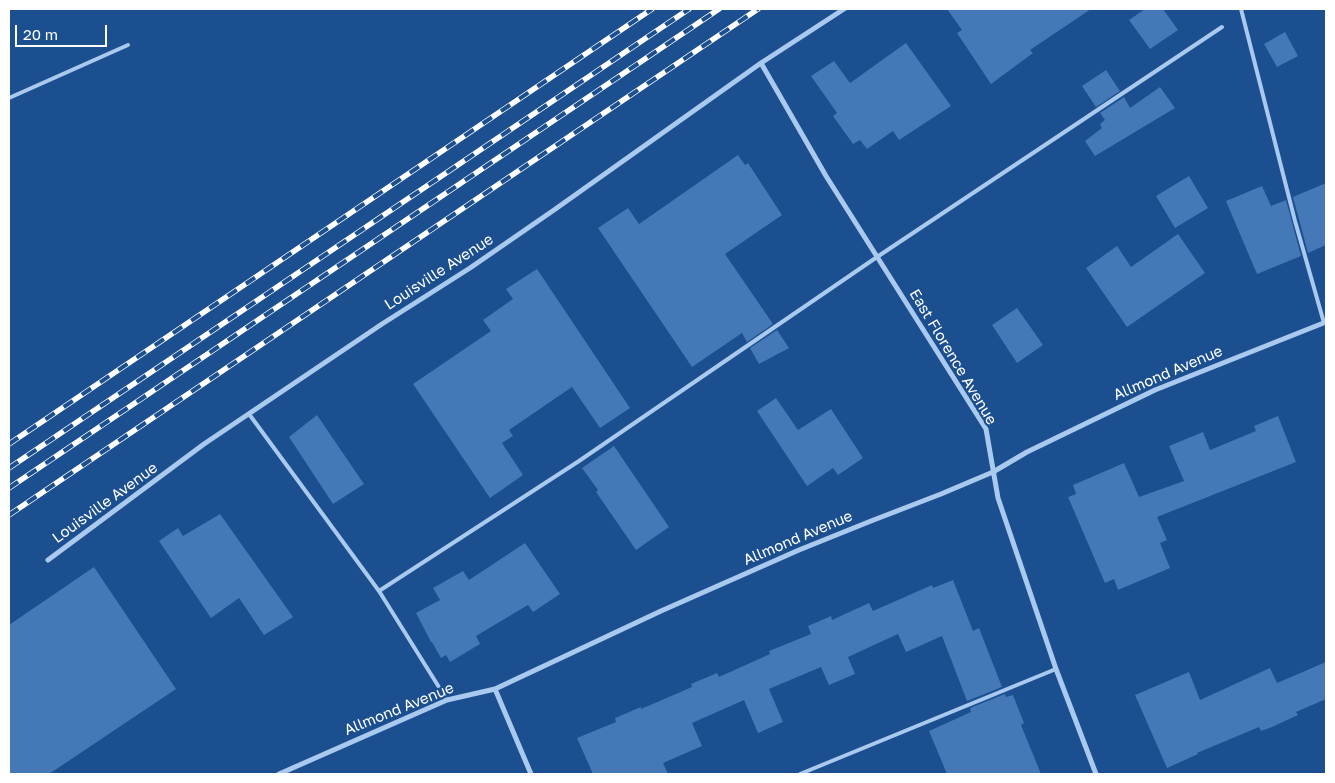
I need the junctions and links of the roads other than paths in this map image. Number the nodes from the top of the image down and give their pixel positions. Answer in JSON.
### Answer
{"nodes":[{"id":1,"x":844,"y":9,"type":"edge"},
{"id":2,"x":1241,"y":9,"type":"edge"},
{"id":3,"x":1222,"y":28,"type":"dead end"},
{"id":4,"x":128,"y":45,"type":"dead end"},
{"id":5,"x":761,"y":63,"type":"junction"},
{"id":6,"x":9,"y":98,"type":"edge"},
{"id":7,"x":877,"y":257,"type":"junction"},
{"id":8,"x":1325,"y":322,"type":"edge"},
{"id":9,"x":249,"y":414,"type":"junction"},
{"id":10,"x":993,"y":472,"type":"junction"},
{"id":11,"x":48,"y":560,"type":"dead end"},
{"id":12,"x":379,"y":591,"type":"junction"},
{"id":13,"x":1056,"y":669,"type":"junction"},
{"id":14,"x":494,"y":689,"type":"junction"},
{"id":15,"x":447,"y":700,"type":"junction"},
{"id":16,"x":279,"y":774,"type":"edge"},
{"id":17,"x":531,"y":774,"type":"edge"},
{"id":18,"x":800,"y":774,"type":"edge"},
{"id":19,"x":1096,"y":774,"type":"edge"}],
"edges":[{"from":1,"to":5,"type":"street","name":"Louisville Avenue"},
{"from":2,"to":8,"type":"lane"},
{"from":3,"to":7,"type":"lane"},
{"from":4,"to":6,"type":"lane"},
{"from":5,"to":7,"type":"street","name":"East Florence Avenue"},
{"from":5,"to":9,"type":"street","name":"Louisville Avenue"},
{"from":7,"to":10,"type":"street","name":"East Florence Avenue"},
{"from":7,"to":12,"type":"lane"},
{"from":8,"to":10,"type":"street","name":"Allmond Avenue"},
{"from":9,"to":11,"type":"street","name":"Louisville Avenue"},
{"from":9,"to":12,"type":"lane"},
{"from":10,"to":13,"type":"street","name":"East Florence Avenue"},
{"from":10,"to":14,"type":"street","name":"Allmond Avenue"},
{"from":12,"to":15,"type":"lane"},
{"from":13,"to":18,"type":"lane"},
{"from":13,"to":19,"type":"street","name":"East Florence Avenue"},
{"from":14,"to":15,"type":"street","name":"Allmond Avenue"},
{"from":14,"to":17,"type":"street"},
{"from":15,"to":16,"type":"street","name":"Allmond Avenue"}]}
